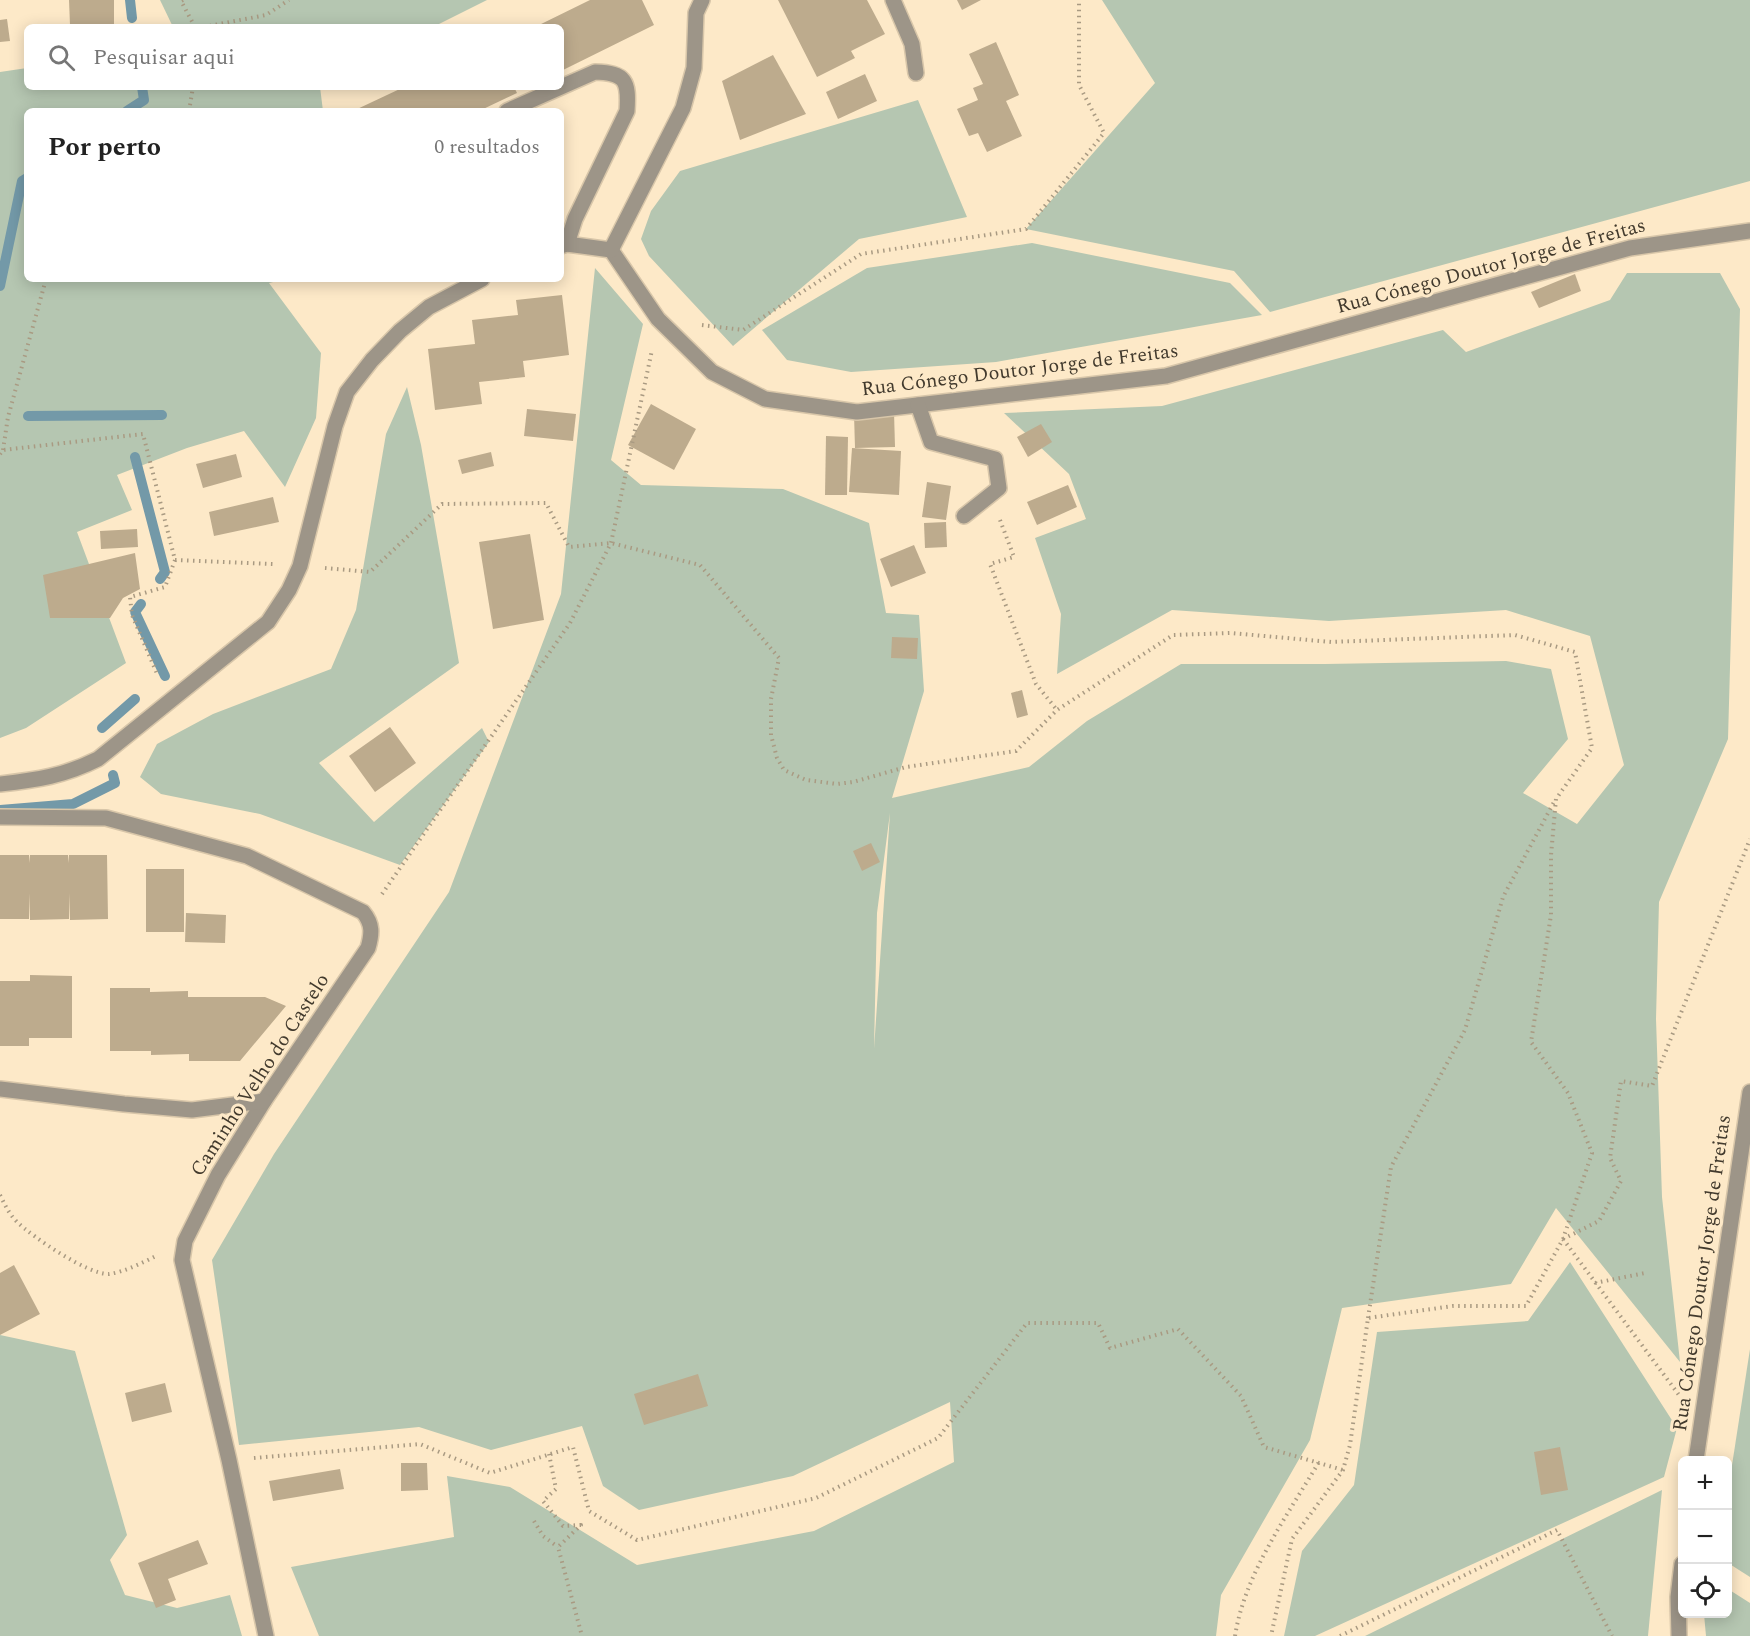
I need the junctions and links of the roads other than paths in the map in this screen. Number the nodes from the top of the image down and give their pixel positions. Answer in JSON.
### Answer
{"nodes":[{"id":1,"x":702,"y":0,"type":"edge"},
{"id":2,"x":893,"y":0,"type":"edge"},
{"id":3,"x":916,"y":73,"type":"dead end"},
{"id":4,"x":564,"y":86,"type":"edge"},
{"id":5,"x":554,"y":90,"type":"edge"},
{"id":6,"x":514,"y":108,"type":"edge"},
{"id":7,"x":1750,"y":231,"type":"edge"},
{"id":8,"x":564,"y":245,"type":"edge"},
{"id":9,"x":611,"y":250,"type":"junction"},
{"id":10,"x":477,"y":282,"type":"edge"},
{"id":11,"x":918,"y":405,"type":"junction"},
{"id":12,"x":964,"y":516,"type":"road end"},
{"id":13,"x":0,"y":784,"type":"edge"},
{"id":14,"x":0,"y":817,"type":"edge"},
{"id":15,"x":0,"y":1089,"type":"edge"},
{"id":16,"x":1750,"y":1092,"type":"edge"},
{"id":17,"x":264,"y":1101,"type":"junction"},
{"id":18,"x":1697,"y":1456,"type":"edge"},
{"id":19,"x":1678,"y":1618,"type":"edge"},
{"id":20,"x":266,"y":1636,"type":"edge"},
{"id":21,"x":1678,"y":1636,"type":"edge"}],
"edges":[{"from":1,"to":9,"type":"street"},
{"from":2,"to":3,"type":"street"},
{"from":4,"to":8,"type":"street"},
{"from":5,"to":6,"type":"street"},
{"from":7,"to":11,"type":"street","name":"Rua Cónego Doutor Jorge de Freitas"},
{"from":8,"to":9,"type":"street"},
{"from":9,"to":11,"type":"street","name":"Rua Cónego Doutor Jorge de Freitas"},
{"from":10,"to":13,"type":"street"},
{"from":11,"to":12,"type":"street"},
{"from":14,"to":17,"type":"street","name":"Caminho Velho do Castelo"},
{"from":15,"to":17,"type":"street"},
{"from":16,"to":18,"type":"street","name":"Rua Cónego Doutor Jorge de Freitas"},
{"from":17,"to":20,"type":"street","name":"Caminho Velho do Castelo"},
{"from":19,"to":21,"type":"street"}]}
